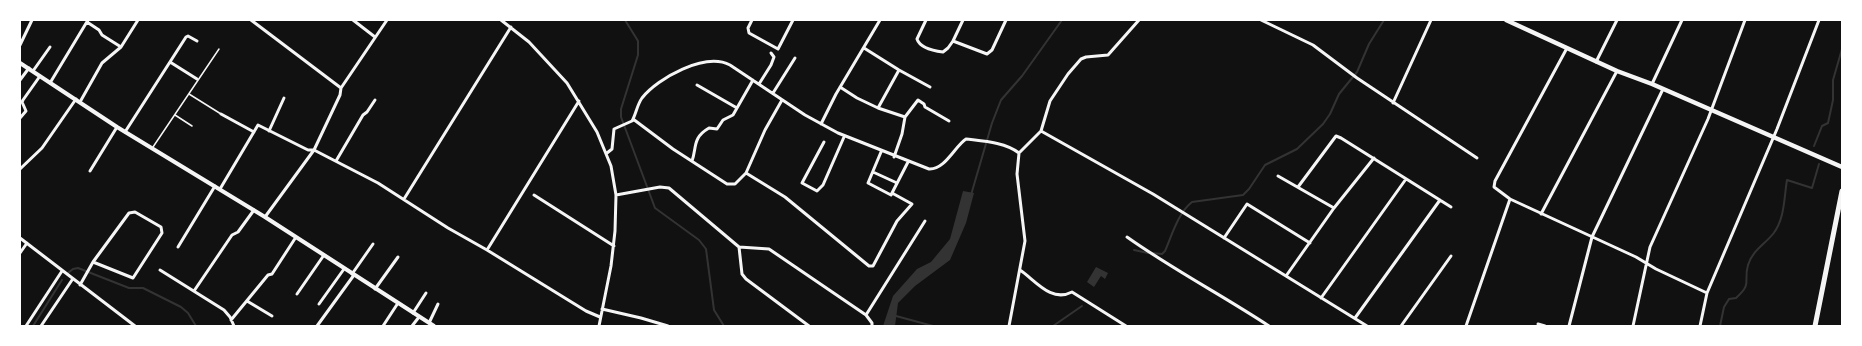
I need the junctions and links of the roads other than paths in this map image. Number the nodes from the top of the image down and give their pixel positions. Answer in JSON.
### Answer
{"nodes":[{"id":1,"x":32,"y":20,"type":"edge"},
{"id":2,"x":138,"y":20,"type":"edge"},
{"id":3,"x":251,"y":20,"type":"edge"},
{"id":4,"x":353,"y":20,"type":"edge"},
{"id":5,"x":387,"y":20,"type":"edge"},
{"id":6,"x":501,"y":20,"type":"edge"},
{"id":7,"x":752,"y":20,"type":"edge"},
{"id":8,"x":794,"y":20,"type":"edge"},
{"id":9,"x":880,"y":20,"type":"edge"},
{"id":10,"x":926,"y":20,"type":"edge"},
{"id":11,"x":963,"y":20,"type":"edge"},
{"id":12,"x":1006,"y":20,"type":"edge"},
{"id":13,"x":1139,"y":20,"type":"edge"},
{"id":14,"x":1261,"y":20,"type":"edge"},
{"id":15,"x":1431,"y":20,"type":"edge"},
{"id":16,"x":1506,"y":20,"type":"edge"},
{"id":17,"x":1617,"y":20,"type":"edge"},
{"id":18,"x":1682,"y":20,"type":"edge"},
{"id":19,"x":1745,"y":20,"type":"edge"},
{"id":20,"x":1819,"y":20,"type":"edge"},
{"id":21,"x":87,"y":21,"type":"edge"},
{"id":22,"x":1515,"y":22,"type":"edge"},
{"id":23,"x":511,"y":27,"type":"junction"},
{"id":24,"x":375,"y":37,"type":"junction"},
{"id":25,"x":953,"y":40,"type":"junction"},
{"id":26,"x":197,"y":41,"type":"dead end"},
{"id":27,"x":20,"y":44,"type":"edge"},
{"id":28,"x":50,"y":47,"type":"dead end"},
{"id":29,"x":121,"y":47,"type":"junction"},
{"id":30,"x":864,"y":48,"type":"junction"},
{"id":31,"x":1567,"y":48,"type":"junction"},
{"id":32,"x":219,"y":49,"type":"dead end"},
{"id":33,"x":771,"y":53,"type":"dead end"},
{"id":34,"x":795,"y":58,"type":"dead end"},
{"id":35,"x":170,"y":62,"type":"junction"},
{"id":36,"x":1596,"y":62,"type":"junction"},
{"id":37,"x":20,"y":63,"type":"edge"},
{"id":38,"x":29,"y":68,"type":"junction"},
{"id":39,"x":899,"y":70,"type":"junction"},
{"id":40,"x":33,"y":71,"type":"junction"},
{"id":41,"x":1617,"y":71,"type":"junction"},
{"id":42,"x":40,"y":76,"type":"junction"},
{"id":43,"x":197,"y":79,"type":"dead end"},
{"id":44,"x":20,"y":80,"type":"edge"},
{"id":45,"x":753,"y":80,"type":"junction"},
{"id":46,"x":50,"y":82,"type":"junction"},
{"id":47,"x":759,"y":84,"type":"junction"},
{"id":48,"x":1652,"y":84,"type":"junction"},
{"id":49,"x":697,"y":85,"type":"dead end"},
{"id":50,"x":840,"y":86,"type":"junction"},
{"id":51,"x":930,"y":87,"type":"dead end"},
{"id":52,"x":341,"y":88,"type":"junction"},
{"id":53,"x":1663,"y":89,"type":"junction"},
{"id":54,"x":773,"y":93,"type":"junction"},
{"id":55,"x":189,"y":94,"type":"junction"},
{"id":56,"x":284,"y":98,"type":"dead end"},
{"id":57,"x":375,"y":100,"type":"dead end"},
{"id":58,"x":782,"y":100,"type":"junction"},
{"id":59,"x":78,"y":101,"type":"junction"},
{"id":60,"x":579,"y":102,"type":"junction"},
{"id":61,"x":1393,"y":103,"type":"junction"},
{"id":62,"x":737,"y":108,"type":"junction"},
{"id":63,"x":878,"y":108,"type":"junction"},
{"id":64,"x":1711,"y":110,"type":"junction"},
{"id":65,"x":221,"y":114,"type":"joint"},
{"id":66,"x":175,"y":115,"type":"junction"},
{"id":67,"x":20,"y":118,"type":"edge"},
{"id":68,"x":905,"y":118,"type":"junction"},
{"id":69,"x":633,"y":119,"type":"junction"},
{"id":70,"x":949,"y":121,"type":"dead end"},
{"id":71,"x":821,"y":124,"type":"junction"},
{"id":72,"x":192,"y":126,"type":"dead end"},
{"id":73,"x":117,"y":127,"type":"junction"},
{"id":74,"x":269,"y":131,"type":"junction"},
{"id":75,"x":1041,"y":131,"type":"junction"},
{"id":76,"x":125,"y":132,"type":"junction"},
{"id":77,"x":254,"y":132,"type":"junction"},
{"id":78,"x":844,"y":137,"type":"junction"},
{"id":79,"x":1774,"y":137,"type":"junction"},
{"id":80,"x":824,"y":142,"type":"dead end"},
{"id":81,"x":152,"y":148,"type":"junction"},
{"id":82,"x":314,"y":150,"type":"junction"},
{"id":83,"x":881,"y":152,"type":"junction"},
{"id":84,"x":607,"y":153,"type":"junction"},
{"id":85,"x":1019,"y":153,"type":"junction"},
{"id":86,"x":894,"y":157,"type":"junction"},
{"id":87,"x":1374,"y":158,"type":"junction"},
{"id":88,"x":1477,"y":158,"type":"dead end"},
{"id":89,"x":336,"y":161,"type":"junction"},
{"id":90,"x":692,"y":161,"type":"junction"},
{"id":91,"x":908,"y":162,"type":"junction"},
{"id":92,"x":1842,"y":167,"type":"edge"},
{"id":93,"x":20,"y":169,"type":"edge"},
{"id":94,"x":90,"y":171,"type":"dead end"},
{"id":95,"x":873,"y":172,"type":"junction"},
{"id":96,"x":746,"y":173,"type":"junction"},
{"id":97,"x":1278,"y":176,"type":"dead end"},
{"id":98,"x":1406,"y":179,"type":"junction"},
{"id":99,"x":898,"y":183,"type":"junction"},
{"id":100,"x":215,"y":186,"type":"junction"},
{"id":101,"x":1298,"y":187,"type":"junction"},
{"id":102,"x":220,"y":189,"type":"junction"},
{"id":103,"x":1842,"y":191,"type":"edge"},
{"id":104,"x":892,"y":193,"type":"junction"},
{"id":105,"x":534,"y":195,"type":"dead end"},
{"id":106,"x":616,"y":195,"type":"junction"},
{"id":107,"x":404,"y":199,"type":"junction"},
{"id":108,"x":1510,"y":199,"type":"junction"},
{"id":109,"x":1440,"y":200,"type":"junction"},
{"id":110,"x":1451,"y":207,"type":"dead end"},
{"id":111,"x":1334,"y":208,"type":"junction"},
{"id":112,"x":254,"y":210,"type":"junction"},
{"id":113,"x":1541,"y":214,"type":"junction"},
{"id":114,"x":265,"y":217,"type":"junction"},
{"id":115,"x":926,"y":221,"type":"dead end"},
{"id":116,"x":296,"y":237,"type":"junction"},
{"id":117,"x":1127,"y":237,"type":"dead end"},
{"id":118,"x":1592,"y":237,"type":"junction"},
{"id":119,"x":20,"y":238,"type":"edge"},
{"id":120,"x":1224,"y":238,"type":"junction"},
{"id":121,"x":1310,"y":242,"type":"junction"},
{"id":122,"x":27,"y":243,"type":"junction"},
{"id":123,"x":373,"y":244,"type":"dead end"},
{"id":124,"x":178,"y":246,"type":"dead end"},
{"id":125,"x":614,"y":246,"type":"junction"},
{"id":126,"x":739,"y":247,"type":"junction"},
{"id":127,"x":487,"y":250,"type":"junction"},
{"id":128,"x":20,"y":253,"type":"edge"},
{"id":129,"x":324,"y":255,"type":"junction"},
{"id":130,"x":1451,"y":256,"type":"dead end"},
{"id":131,"x":398,"y":257,"type":"dead end"},
{"id":132,"x":1646,"y":263,"type":"junction"},
{"id":133,"x":92,"y":264,"type":"junction"},
{"id":134,"x":344,"y":269,"type":"junction"},
{"id":135,"x":160,"y":270,"type":"dead end"},
{"id":136,"x":1020,"y":270,"type":"junction"},
{"id":137,"x":62,"y":271,"type":"junction"},
{"id":138,"x":353,"y":274,"type":"junction"},
{"id":139,"x":1286,"y":276,"type":"junction"},
{"id":140,"x":72,"y":280,"type":"junction"},
{"id":141,"x":80,"y":285,"type":"junction"},
{"id":142,"x":375,"y":289,"type":"junction"},
{"id":143,"x":194,"y":291,"type":"junction"},
{"id":144,"x":426,"y":293,"type":"dead end"},
{"id":145,"x":1707,"y":293,"type":"junction"},
{"id":146,"x":297,"y":294,"type":"dead end"},
{"id":147,"x":1321,"y":298,"type":"junction"},
{"id":148,"x":247,"y":301,"type":"junction"},
{"id":149,"x":398,"y":303,"type":"junction"},
{"id":150,"x":319,"y":304,"type":"dead end"},
{"id":151,"x":438,"y":304,"type":"dead end"},
{"id":152,"x":602,"y":309,"type":"junction"},
{"id":153,"x":413,"y":313,"type":"junction"},
{"id":154,"x":866,"y":315,"type":"junction"},
{"id":155,"x":272,"y":316,"type":"dead end"},
{"id":156,"x":419,"y":317,"type":"junction"},
{"id":157,"x":600,"y":317,"type":"junction"},
{"id":158,"x":1355,"y":318,"type":"junction"},
{"id":159,"x":231,"y":320,"type":"junction"},
{"id":160,"x":428,"y":322,"type":"junction"},
{"id":161,"x":1538,"y":324,"type":"dead end"},
{"id":162,"x":598,"y":325,"type":"edge"},
{"id":163,"x":26,"y":326,"type":"edge"},
{"id":164,"x":41,"y":326,"type":"edge"},
{"id":165,"x":135,"y":326,"type":"edge"},
{"id":166,"x":234,"y":326,"type":"edge"},
{"id":167,"x":317,"y":326,"type":"edge"},
{"id":168,"x":383,"y":326,"type":"edge"},
{"id":169,"x":412,"y":326,"type":"edge"},
{"id":170,"x":434,"y":326,"type":"edge"},
{"id":171,"x":668,"y":326,"type":"edge"},
{"id":172,"x":809,"y":326,"type":"edge"},
{"id":173,"x":872,"y":326,"type":"edge"},
{"id":174,"x":1009,"y":326,"type":"edge"},
{"id":175,"x":1126,"y":326,"type":"edge"},
{"id":176,"x":1269,"y":326,"type":"edge"},
{"id":177,"x":1367,"y":326,"type":"edge"},
{"id":178,"x":1401,"y":326,"type":"edge"},
{"id":179,"x":1466,"y":326,"type":"edge"},
{"id":180,"x":1545,"y":326,"type":"edge"},
{"id":181,"x":1569,"y":326,"type":"edge"},
{"id":182,"x":1633,"y":326,"type":"edge"},
{"id":183,"x":1700,"y":326,"type":"edge"},
{"id":184,"x":1815,"y":326,"type":"edge"}],
"edges":[{"from":1,"to":27,"type":"street"},
{"from":2,"to":29,"type":"street"},
{"from":3,"to":52,"type":"street"},
{"from":4,"to":24,"type":"street"},
{"from":5,"to":24,"type":"street"},
{"from":6,"to":23,"type":"street"},
{"from":7,"to":8,"type":"street"},
{"from":9,"to":30,"type":"street"},
{"from":10,"to":25,"type":"street"},
{"from":11,"to":25,"type":"street"},
{"from":12,"to":25,"type":"street"},
{"from":13,"to":75,"type":"street"},
{"from":14,"to":61,"type":"street"},
{"from":15,"to":61,"type":"street"},
{"from":16,"to":22,"type":"main road"},
{"from":17,"to":36,"type":"street"},
{"from":18,"to":48,"type":"street"},
{"from":19,"to":64,"type":"street"},
{"from":20,"to":79,"type":"street"},
{"from":21,"to":29,"type":"street"},
{"from":21,"to":46,"type":"street"},
{"from":22,"to":31,"type":"main road"},
{"from":23,"to":60,"type":"street"},
{"from":23,"to":107,"type":"street"},
{"from":24,"to":52,"type":"street"},
{"from":26,"to":35,"type":"street"},
{"from":28,"to":40,"type":"street"},
{"from":29,"to":59,"type":"street"},
{"from":30,"to":39,"type":"street"},
{"from":30,"to":50,"type":"street"},
{"from":31,"to":36,"type":"main road"},
{"from":31,"to":108,"type":"street"},
{"from":32,"to":55,"type":"lane"},
{"from":33,"to":47,"type":"street"},
{"from":34,"to":54,"type":"street"},
{"from":35,"to":43,"type":"street"},
{"from":35,"to":76,"type":"street"},
{"from":36,"to":41,"type":"main road"},
{"from":37,"to":38,"type":"street"},
{"from":38,"to":40,"type":"street"},
{"from":38,"to":44,"type":"street"},
{"from":39,"to":51,"type":"street"},
{"from":39,"to":63,"type":"street"},
{"from":40,"to":42,"type":"street"},
{"from":41,"to":48,"type":"main road"},
{"from":41,"to":113,"type":"street"},
{"from":42,"to":46,"type":"street"},
{"from":42,"to":67,"type":"street"},
{"from":45,"to":47,"type":"street"},
{"from":45,"to":62,"type":"street"},
{"from":45,"to":69,"type":"street"},
{"from":46,"to":59,"type":"street"},
{"from":47,"to":54,"type":"street"},
{"from":48,"to":53,"type":"main road"},
{"from":49,"to":62,"type":"street"},
{"from":50,"to":63,"type":"street"},
{"from":50,"to":71,"type":"street"},
{"from":52,"to":82,"type":"street"},
{"from":53,"to":64,"type":"main road"},
{"from":53,"to":118,"type":"street"},
{"from":54,"to":58,"type":"street"},
{"from":55,"to":65,"type":"lane"},
{"from":55,"to":66,"type":"lane"},
{"from":56,"to":74,"type":"street"},
{"from":57,"to":89,"type":"street"},
{"from":58,"to":71,"type":"street"},
{"from":58,"to":96,"type":"street"},
{"from":59,"to":73,"type":"street"},
{"from":59,"to":93,"type":"street"},
{"from":60,"to":84,"type":"street"},
{"from":60,"to":127,"type":"street"},
{"from":61,"to":88,"type":"street"},
{"from":62,"to":90,"type":"street"},
{"from":63,"to":68,"type":"street"},
{"from":64,"to":79,"type":"main road"},
{"from":64,"to":132,"type":"street"},
{"from":65,"to":77,"type":"street"},
{"from":66,"to":72,"type":"lane"},
{"from":66,"to":81,"type":"lane"},
{"from":68,"to":70,"type":"street"},
{"from":68,"to":86,"type":"street"},
{"from":69,"to":84,"type":"street"},
{"from":69,"to":90,"type":"street"},
{"from":71,"to":78,"type":"street"},
{"from":73,"to":76,"type":"street"},
{"from":73,"to":94,"type":"street"},
{"from":74,"to":77,"type":"street"},
{"from":74,"to":82,"type":"street"},
{"from":75,"to":85,"type":"street"},
{"from":75,"to":120,"type":"street"},
{"from":76,"to":81,"type":"street"},
{"from":77,"to":102,"type":"street"},
{"from":78,"to":80,"type":"street"},
{"from":78,"to":83,"type":"street"},
{"from":79,"to":92,"type":"main road"},
{"from":79,"to":145,"type":"street"},
{"from":81,"to":100,"type":"street"},
{"from":82,"to":89,"type":"street"},
{"from":82,"to":114,"type":"street"},
{"from":83,"to":86,"type":"street"},
{"from":83,"to":95,"type":"street"},
{"from":84,"to":106,"type":"street"},
{"from":85,"to":91,"type":"street"},
{"from":85,"to":136,"type":"street"},
{"from":86,"to":91,"type":"street"},
{"from":87,"to":98,"type":"street"},
{"from":87,"to":101,"type":"street"},
{"from":87,"to":111,"type":"street"},
{"from":89,"to":107,"type":"street"},
{"from":90,"to":96,"type":"street"},
{"from":91,"to":99,"type":"street"},
{"from":95,"to":99,"type":"street"},
{"from":95,"to":104,"type":"street"},
{"from":96,"to":104,"type":"street"},
{"from":97,"to":101,"type":"street"},
{"from":98,"to":109,"type":"street"},
{"from":98,"to":147,"type":"street"},
{"from":99,"to":104,"type":"street"},
{"from":100,"to":102,"type":"street"},
{"from":100,"to":124,"type":"street"},
{"from":101,"to":111,"type":"street"},
{"from":102,"to":112,"type":"street"},
{"from":103,"to":184,"type":"main road"},
{"from":105,"to":125,"type":"street"},
{"from":106,"to":125,"type":"street"},
{"from":106,"to":126,"type":"street"},
{"from":107,"to":127,"type":"street"},
{"from":108,"to":113,"type":"street"},
{"from":108,"to":179,"type":"street"},
{"from":109,"to":110,"type":"street"},
{"from":109,"to":158,"type":"street"},
{"from":111,"to":121,"type":"street"},
{"from":112,"to":114,"type":"street"},
{"from":112,"to":143,"type":"street"},
{"from":113,"to":118,"type":"street"},
{"from":114,"to":116,"type":"street"},
{"from":115,"to":154,"type":"street"},
{"from":116,"to":129,"type":"street"},
{"from":116,"to":148,"type":"street"},
{"from":117,"to":176,"type":"street"},
{"from":118,"to":132,"type":"street"},
{"from":118,"to":181,"type":"street"},
{"from":119,"to":122,"type":"street"},
{"from":120,"to":121,"type":"street"},
{"from":120,"to":139,"type":"street"},
{"from":121,"to":139,"type":"street"},
{"from":122,"to":128,"type":"street"},
{"from":122,"to":137,"type":"street"},
{"from":123,"to":138,"type":"street"},
{"from":125,"to":152,"type":"street"},
{"from":126,"to":154,"type":"street"},
{"from":126,"to":172,"type":"street"},
{"from":127,"to":157,"type":"street"},
{"from":129,"to":134,"type":"street"},
{"from":129,"to":146,"type":"street"},
{"from":130,"to":178,"type":"street"},
{"from":131,"to":142,"type":"street"},
{"from":132,"to":145,"type":"street"},
{"from":132,"to":182,"type":"street"},
{"from":133,"to":133,"type":"street"},
{"from":133,"to":141,"type":"street"},
{"from":134,"to":138,"type":"street"},
{"from":134,"to":150,"type":"street"},
{"from":135,"to":143,"type":"street"},
{"from":136,"to":174,"type":"street"},
{"from":136,"to":175,"type":"street"},
{"from":137,"to":140,"type":"street"},
{"from":137,"to":163,"type":"street"},
{"from":138,"to":142,"type":"street"},
{"from":138,"to":167,"type":"street"},
{"from":139,"to":147,"type":"street"},
{"from":140,"to":141,"type":"street"},
{"from":140,"to":164,"type":"street"},
{"from":141,"to":165,"type":"street"},
{"from":142,"to":149,"type":"street"},
{"from":143,"to":159,"type":"street"},
{"from":144,"to":153,"type":"street"},
{"from":145,"to":183,"type":"street"},
{"from":147,"to":158,"type":"street"},
{"from":148,"to":155,"type":"street"},
{"from":148,"to":159,"type":"street"},
{"from":149,"to":153,"type":"street"},
{"from":149,"to":168,"type":"street"},
{"from":151,"to":160,"type":"street"},
{"from":152,"to":157,"type":"street"},
{"from":152,"to":171,"type":"street"},
{"from":153,"to":156,"type":"street"},
{"from":154,"to":173,"type":"street"},
{"from":156,"to":160,"type":"street"},
{"from":156,"to":169,"type":"street"},
{"from":157,"to":162,"type":"street"},
{"from":158,"to":177,"type":"street"},
{"from":159,"to":166,"type":"street"},
{"from":160,"to":170,"type":"street"},
{"from":161,"to":180,"type":"street"}]}
